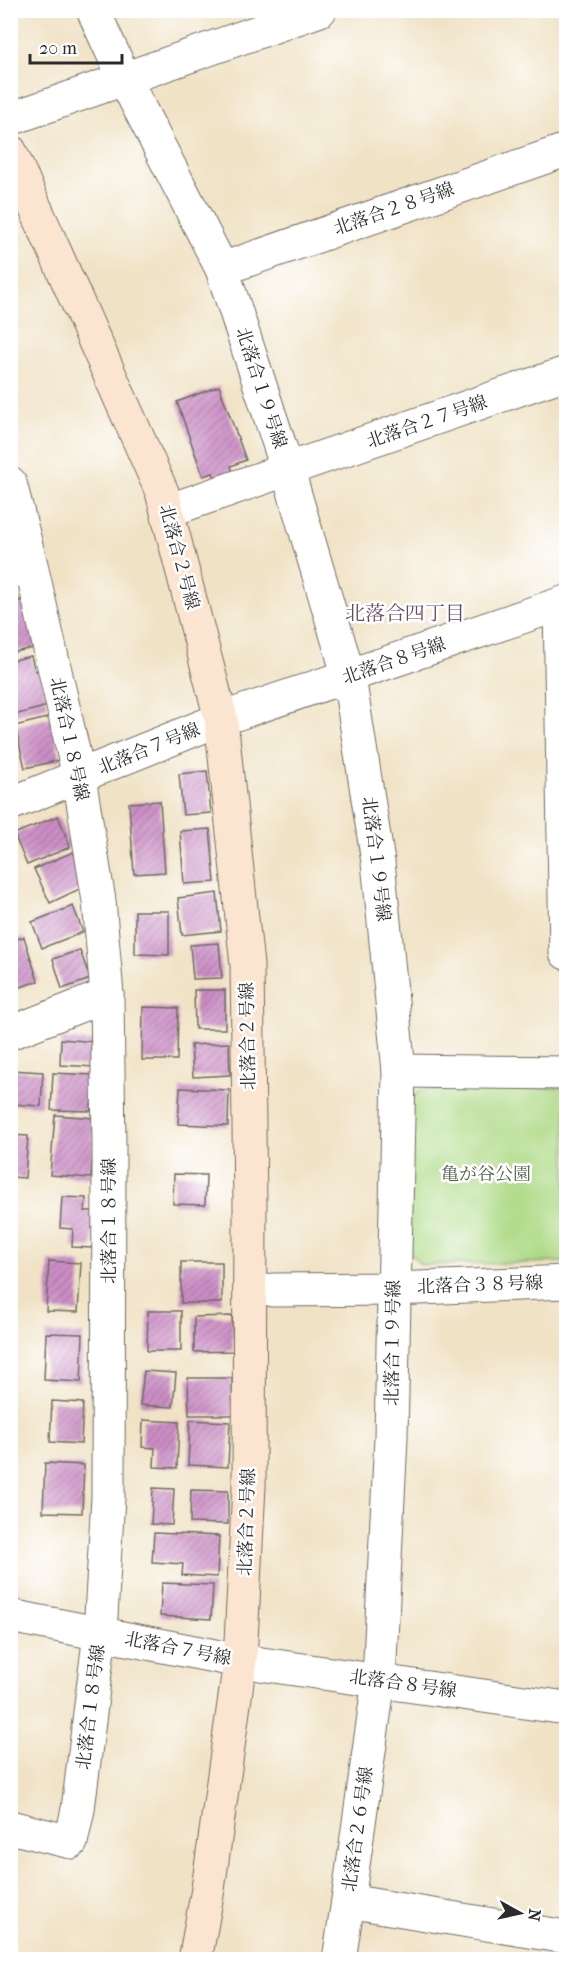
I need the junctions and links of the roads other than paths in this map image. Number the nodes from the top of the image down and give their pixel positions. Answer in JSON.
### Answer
{"nodes":[{"id":1,"x":93,"y":10,"type":"edge"},
{"id":2,"x":320,"y":10,"type":"edge"},
{"id":3,"x":279,"y":17,"type":"edge"},
{"id":4,"x":125,"y":80,"type":"junction"},
{"id":5,"x":10,"y":119,"type":"edge"},
{"id":6,"x":567,"y":150,"type":"edge"},
{"id":7,"x":10,"y":151,"type":"edge"},
{"id":8,"x":222,"y":268,"type":"junction"},
{"id":9,"x":567,"y":373,"type":"edge"},
{"id":10,"x":288,"y":471,"type":"junction"},
{"id":11,"x":10,"y":483,"type":"edge"},
{"id":12,"x":167,"y":511,"type":"junction"},
{"id":13,"x":21,"y":569,"type":"edge"},
{"id":14,"x":563,"y":604,"type":"edge"},
{"id":15,"x":349,"y":677,"type":"junction"},
{"id":16,"x":221,"y":719,"type":"junction"},
{"id":17,"x":79,"y":777,"type":"junction"},
{"id":18,"x":10,"y":804,"type":"edge"},
{"id":19,"x":567,"y":953,"type":"edge"},
{"id":20,"x":107,"y":994,"type":"junction"},
{"id":21,"x":10,"y":1033,"type":"edge"},
{"id":22,"x":399,"y":1071,"type":"junction"},
{"id":23,"x":567,"y":1073,"type":"edge"},
{"id":24,"x":567,"y":1282,"type":"edge"},
{"id":25,"x":394,"y":1289,"type":"junction"},
{"id":26,"x":273,"y":1290,"type":"dead end"},
{"id":27,"x":10,"y":1616,"type":"edge"},
{"id":28,"x":100,"y":1633,"type":"junction"},
{"id":29,"x":240,"y":1661,"type":"junction"},
{"id":30,"x":379,"y":1680,"type":"junction"},
{"id":31,"x":567,"y":1708,"type":"edge"},
{"id":32,"x":10,"y":1827,"type":"edge"},
{"id":33,"x":348,"y":1901,"type":"junction"},
{"id":34,"x":551,"y":1944,"type":"edge"},
{"id":35,"x":195,"y":1959,"type":"edge"},
{"id":36,"x":339,"y":1959,"type":"edge"}],
"edges":[{"from":1,"to":4,"type":"street","name":"北落合１９号線"},
{"from":2,"to":3,"type":"street"},
{"from":3,"to":4,"type":"street"},
{"from":4,"to":5,"type":"street"},
{"from":4,"to":8,"type":"street","name":"北落合１９号線"},
{"from":6,"to":8,"type":"street","name":"北落合２８号線"},
{"from":7,"to":12,"type":"street","name":"北落合２号線"},
{"from":8,"to":10,"type":"street","name":"北落合１９号線"},
{"from":9,"to":10,"type":"street","name":"北落合２７号線"},
{"from":10,"to":12,"type":"street","name":"北落合２７号線"},
{"from":10,"to":15,"type":"street","name":"北落合１９号線"},
{"from":11,"to":13,"type":"street","name":"北落合１８号線"},
{"from":12,"to":16,"type":"street","name":"北落合２号線"},
{"from":13,"to":17,"type":"street","name":"北落合１８号線"},
{"from":14,"to":15,"type":"street","name":"北落合８号線"},
{"from":14,"to":19,"type":"street"},
{"from":15,"to":16,"type":"street","name":"北落合８号線"},
{"from":15,"to":22,"type":"street","name":"北落合１９号線"},
{"from":16,"to":17,"type":"street","name":"北落合７号線"},
{"from":16,"to":29,"type":"street","name":"北落合２号線"},
{"from":17,"to":18,"type":"street","name":"北落合７号線"},
{"from":17,"to":20,"type":"street","name":"北落合１８号線"},
{"from":20,"to":21,"type":"street"},
{"from":20,"to":28,"type":"street","name":"北落合１８号線"},
{"from":22,"to":23,"type":"street"},
{"from":22,"to":25,"type":"street","name":"北落合１９号線"},
{"from":24,"to":25,"type":"street","name":"北落合３８号線"},
{"from":25,"to":26,"type":"street","name":"北落合３８号線"},
{"from":25,"to":30,"type":"street","name":"北落合１９号線"},
{"from":27,"to":28,"type":"street","name":"北落合７号線"},
{"from":28,"to":29,"type":"street","name":"北落合７号線"},
{"from":28,"to":32,"type":"street","name":"北落合１８号線"},
{"from":29,"to":30,"type":"street","name":"北落合８号線"},
{"from":29,"to":35,"type":"street","name":"北落合２号線"},
{"from":30,"to":31,"type":"street","name":"北落合８号線"},
{"from":30,"to":33,"type":"street","name":"北落合２６号線"},
{"from":33,"to":34,"type":"street","name":"北落合２６号線"},
{"from":33,"to":36,"type":"street"}]}
